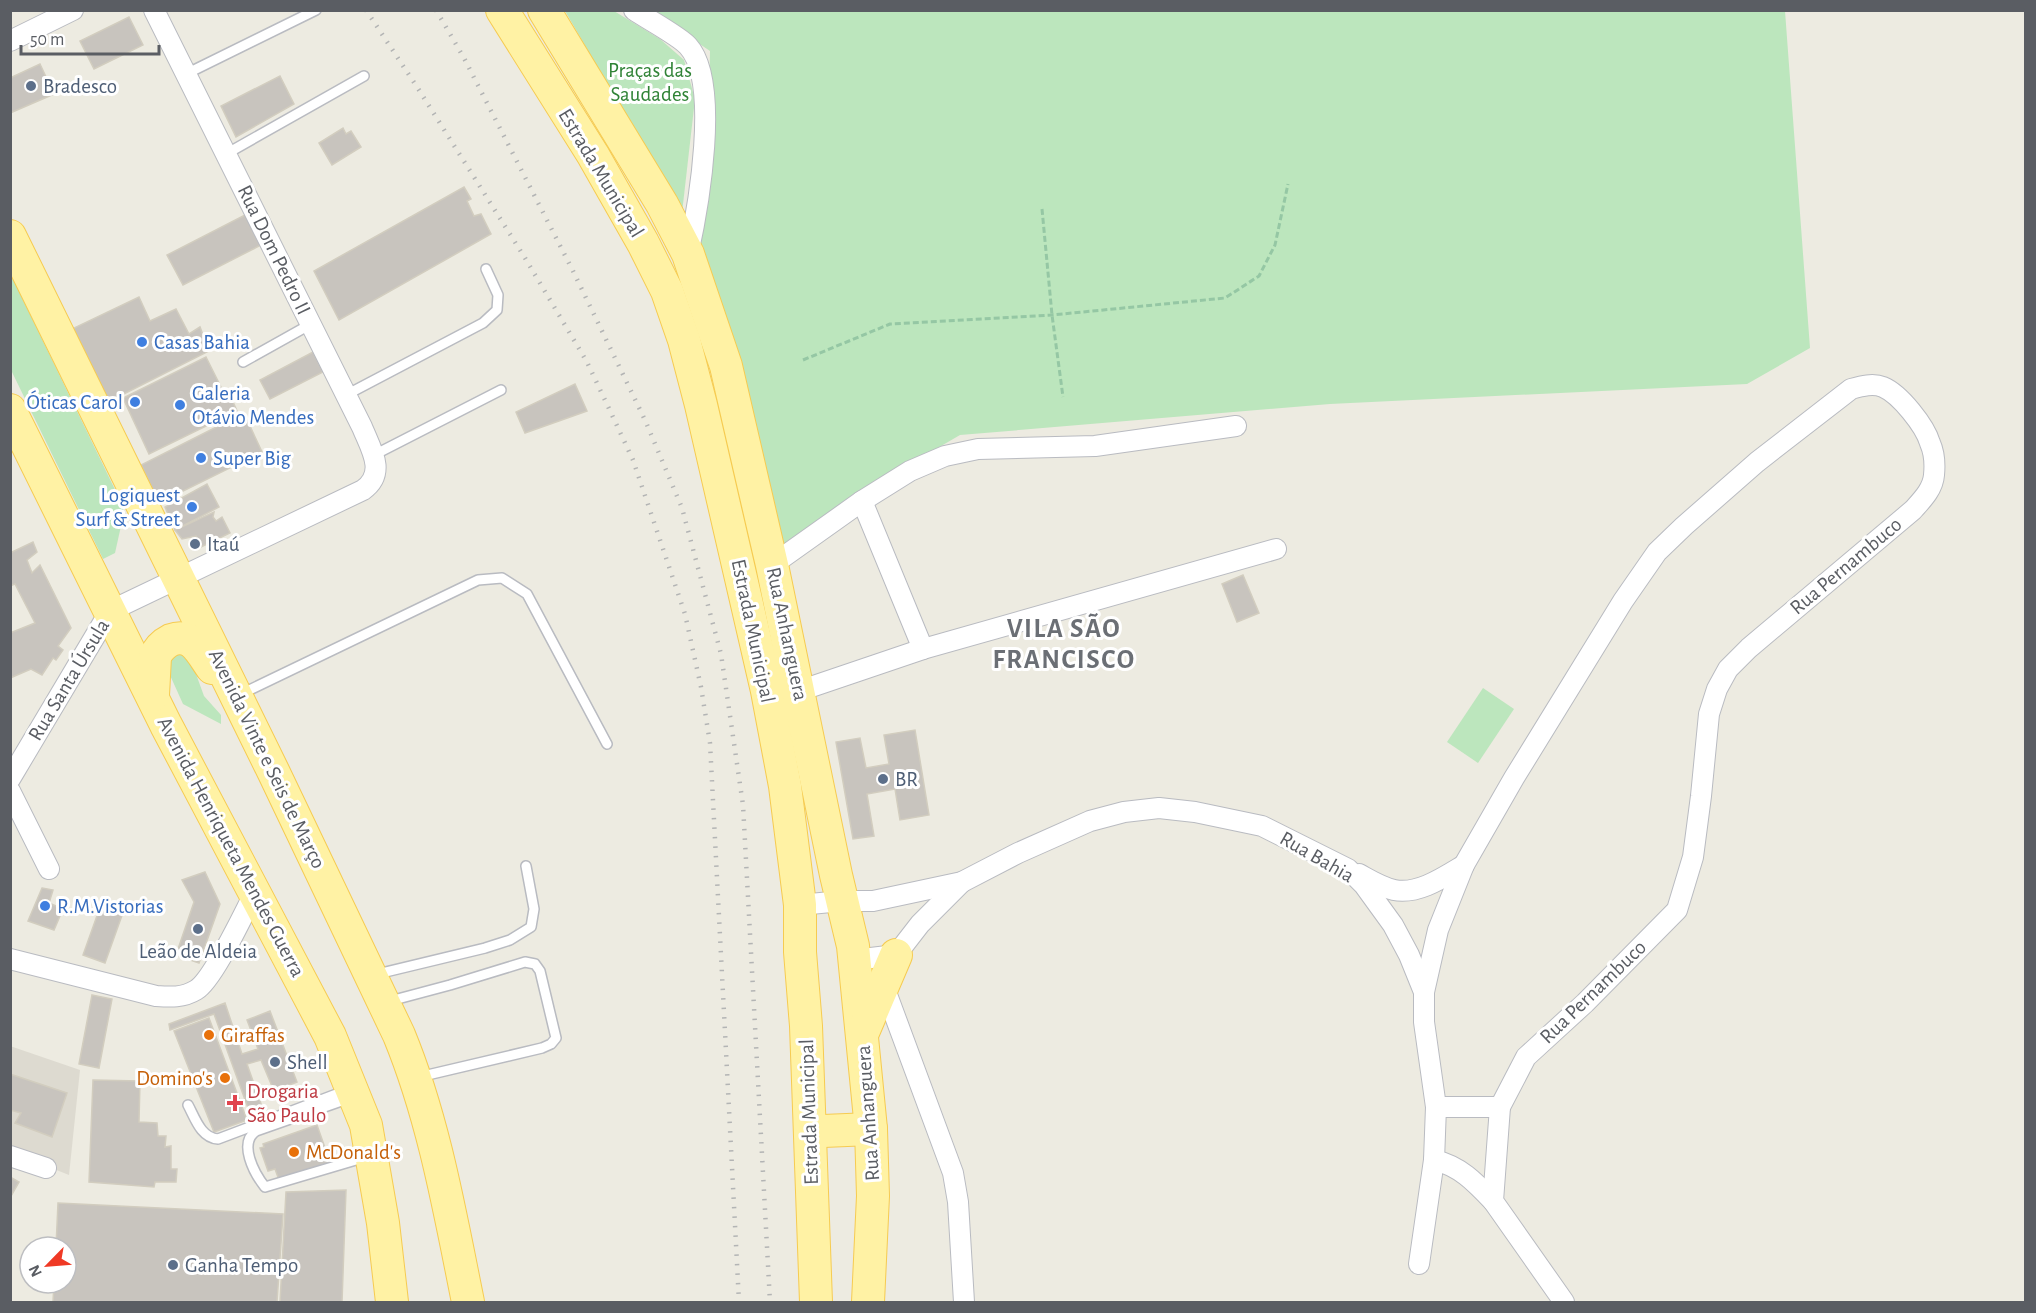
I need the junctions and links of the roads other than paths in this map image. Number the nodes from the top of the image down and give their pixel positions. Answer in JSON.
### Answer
{"nodes":[{"id":1,"x":73,"y":10,"type":"edge"},
{"id":2,"x":154,"y":10,"type":"edge"},
{"id":3,"x":316,"y":10,"type":"edge"},
{"id":4,"x":502,"y":10,"type":"edge"},
{"id":5,"x":544,"y":10,"type":"edge"},
{"id":6,"x":634,"y":10,"type":"edge"},
{"id":7,"x":10,"y":41,"type":"edge"},
{"id":8,"x":186,"y":74,"type":"junction"},
{"id":9,"x":364,"y":76,"type":"dead end"},
{"id":10,"x":226,"y":154,"type":"junction"},
{"id":11,"x":10,"y":236,"type":"edge"},
{"id":12,"x":688,"y":254,"type":"junction"},
{"id":13,"x":486,"y":269,"type":"dead end"},
{"id":14,"x":311,"y":324,"type":"junction"},
{"id":15,"x":243,"y":362,"type":"dead end"},
{"id":16,"x":501,"y":390,"type":"dead end"},
{"id":17,"x":346,"y":395,"type":"junction"},
{"id":18,"x":10,"y":410,"type":"edge"},
{"id":19,"x":1236,"y":426,"type":"dead end"},
{"id":20,"x":374,"y":455,"type":"junction"},
{"id":21,"x":862,"y":501,"type":"junction"},
{"id":22,"x":1276,"y":549,"type":"dead end"},
{"id":23,"x":772,"y":565,"type":"junction"},
{"id":24,"x":178,"y":579,"type":"junction"},
{"id":25,"x":110,"y":611,"type":"junction"},
{"id":26,"x":923,"y":649,"type":"junction"},
{"id":27,"x":799,"y":691,"type":"junction"},
{"id":28,"x":235,"y":696,"type":"junction"},
{"id":29,"x":153,"y":698,"type":"junction"},
{"id":30,"x":607,"y":744,"type":"dead end"},
{"id":31,"x":10,"y":780,"type":"edge"},
{"id":32,"x":10,"y":791,"type":"edge"},
{"id":33,"x":1464,"y":865,"type":"junction"},
{"id":34,"x":526,"y":866,"type":"dead end"},
{"id":35,"x":1348,"y":869,"type":"junction"},
{"id":36,"x":49,"y":870,"type":"dead end"},
{"id":37,"x":962,"y":882,"type":"junction"},
{"id":38,"x":254,"y":894,"type":"junction"},
{"id":39,"x":842,"y":900,"type":"junction"},
{"id":40,"x":800,"y":915,"type":"junction"},
{"id":41,"x":854,"y":953,"type":"junction"},
{"id":42,"x":896,"y":955,"type":"junction"},
{"id":43,"x":10,"y":959,"type":"edge"},
{"id":44,"x":883,"y":984,"type":"junction"},
{"id":45,"x":378,"y":989,"type":"junction"},
{"id":46,"x":1424,"y":992,"type":"junction"},
{"id":47,"x":806,"y":1026,"type":"junction"},
{"id":48,"x":863,"y":1034,"type":"junction"},
{"id":49,"x":416,"y":1077,"type":"junction"},
{"id":50,"x":353,"y":1092,"type":"junction"},
{"id":51,"x":188,"y":1105,"type":"dead end"},
{"id":52,"x":1436,"y":1107,"type":"junction"},
{"id":53,"x":1500,"y":1107,"type":"junction"},
{"id":54,"x":871,"y":1129,"type":"junction"},
{"id":55,"x":823,"y":1131,"type":"junction"},
{"id":56,"x":10,"y":1156,"type":"edge"},
{"id":57,"x":371,"y":1156,"type":"junction"},
{"id":58,"x":1434,"y":1160,"type":"junction"},
{"id":59,"x":46,"y":1168,"type":"dead end"},
{"id":60,"x":1493,"y":1201,"type":"junction"},
{"id":61,"x":1419,"y":1264,"type":"dead end"},
{"id":62,"x":392,"y":1302,"type":"edge"},
{"id":63,"x":468,"y":1302,"type":"edge"},
{"id":64,"x":816,"y":1302,"type":"edge"},
{"id":65,"x":827,"y":1302,"type":"edge"},
{"id":66,"x":868,"y":1302,"type":"edge"},
{"id":67,"x":964,"y":1302,"type":"edge"},
{"id":68,"x":1564,"y":1302,"type":"edge"}],
"edges":[{"from":1,"to":7,"type":"street"},
{"from":2,"to":8,"type":"street","name":"Rua Dom Pedro II"},
{"from":3,"to":8,"type":"lane"},
{"from":4,"to":40,"type":"main road","name":"Estrada Municipal"},
{"from":5,"to":12,"type":"main road","name":"Rua Anhanguera"},
{"from":6,"to":12,"type":"street"},
{"from":8,"to":10,"type":"street","name":"Rua Dom Pedro II"},
{"from":9,"to":10,"type":"lane"},
{"from":10,"to":14,"type":"street","name":"Rua Dom Pedro II"},
{"from":11,"to":24,"type":"main road","name":"Avenida Vinte e Seis de Março"},
{"from":12,"to":23,"type":"main road","name":"Rua Anhanguera"},
{"from":13,"to":17,"type":"lane"},
{"from":14,"to":15,"type":"lane"},
{"from":14,"to":17,"type":"street","name":"Rua Dom Pedro II"},
{"from":16,"to":20,"type":"lane"},
{"from":17,"to":20,"type":"street","name":"Rua Dom Pedro II"},
{"from":18,"to":25,"type":"main road","name":"Avenida Henriqueta Mendes Guerra"},
{"from":19,"to":21,"type":"street"},
{"from":20,"to":24,"type":"street"},
{"from":21,"to":23,"type":"street"},
{"from":21,"to":26,"type":"street"},
{"from":22,"to":26,"type":"street"},
{"from":23,"to":27,"type":"main road","name":"Rua Anhanguera"},
{"from":24,"to":25,"type":"street"},
{"from":24,"to":28,"type":"main road","name":"Avenida Vinte e Seis de Março"},
{"from":25,"to":29,"type":"main road","name":"Avenida Henriqueta Mendes Guerra"},
{"from":25,"to":31,"type":"street","name":"Rua Santa Úrsula"},
{"from":26,"to":27,"type":"street"},
{"from":27,"to":39,"type":"main road","name":"Rua Anhanguera"},
{"from":28,"to":29,"type":"main road"},
{"from":28,"to":30,"type":"lane"},
{"from":28,"to":45,"type":"main road","name":"Avenida Vinte e Seis de Março"},
{"from":29,"to":38,"type":"main road","name":"Avenida Henriqueta Mendes Guerra"},
{"from":32,"to":36,"type":"street"},
{"from":33,"to":35,"type":"street"},
{"from":33,"to":46,"type":"street","name":"Rua Pernambuco"},
{"from":33,"to":53,"type":"street","name":"Rua Pernambuco"},
{"from":34,"to":45,"type":"lane"},
{"from":35,"to":37,"type":"street","name":"Rua Bahia"},
{"from":35,"to":46,"type":"street","name":"Rua Bahia"},
{"from":37,"to":39,"type":"street"},
{"from":37,"to":42,"type":"street"},
{"from":38,"to":43,"type":"street"},
{"from":38,"to":50,"type":"main road","name":"Avenida Henriqueta Mendes Guerra"},
{"from":39,"to":40,"type":"street"},
{"from":39,"to":41,"type":"main road","name":"Rua Anhanguera"},
{"from":40,"to":41,"type":"main road"},
{"from":40,"to":47,"type":"main road","name":"Estrada Municipal"},
{"from":41,"to":42,"type":"street"},
{"from":41,"to":48,"type":"main road","name":"Rua Anhanguera"},
{"from":42,"to":44,"type":"main road"},
{"from":44,"to":48,"type":"main road"},
{"from":44,"to":67,"type":"street"},
{"from":45,"to":49,"type":"main road","name":"Avenida Vinte e Seis de Março"},
{"from":45,"to":49,"type":"lane"},
{"from":46,"to":52,"type":"street","name":"Rua Bahia"},
{"from":47,"to":55,"type":"main road"},
{"from":47,"to":64,"type":"main road","name":"Estrada Municipal"},
{"from":48,"to":54,"type":"main road","name":"Rua Anhanguera"},
{"from":49,"to":63,"type":"main road","name":"Avenida Vinte e Seis de Março"},
{"from":50,"to":51,"type":"lane"},
{"from":50,"to":57,"type":"main road","name":"Avenida Henriqueta Mendes Guerra"},
{"from":50,"to":57,"type":"lane"},
{"from":52,"to":53,"type":"street"},
{"from":52,"to":58,"type":"street","name":"Rua Bahia"},
{"from":53,"to":60,"type":"street","name":"Rua Pernambuco"},
{"from":54,"to":55,"type":"main road"},
{"from":54,"to":66,"type":"main road","name":"Rua Anhanguera"},
{"from":55,"to":65,"type":"main road"},
{"from":56,"to":59,"type":"street"},
{"from":57,"to":62,"type":"main road","name":"Avenida Henriqueta Mendes Guerra"},
{"from":58,"to":60,"type":"street"},
{"from":58,"to":61,"type":"street","name":"Rua Bahia"},
{"from":60,"to":68,"type":"street"}]}
